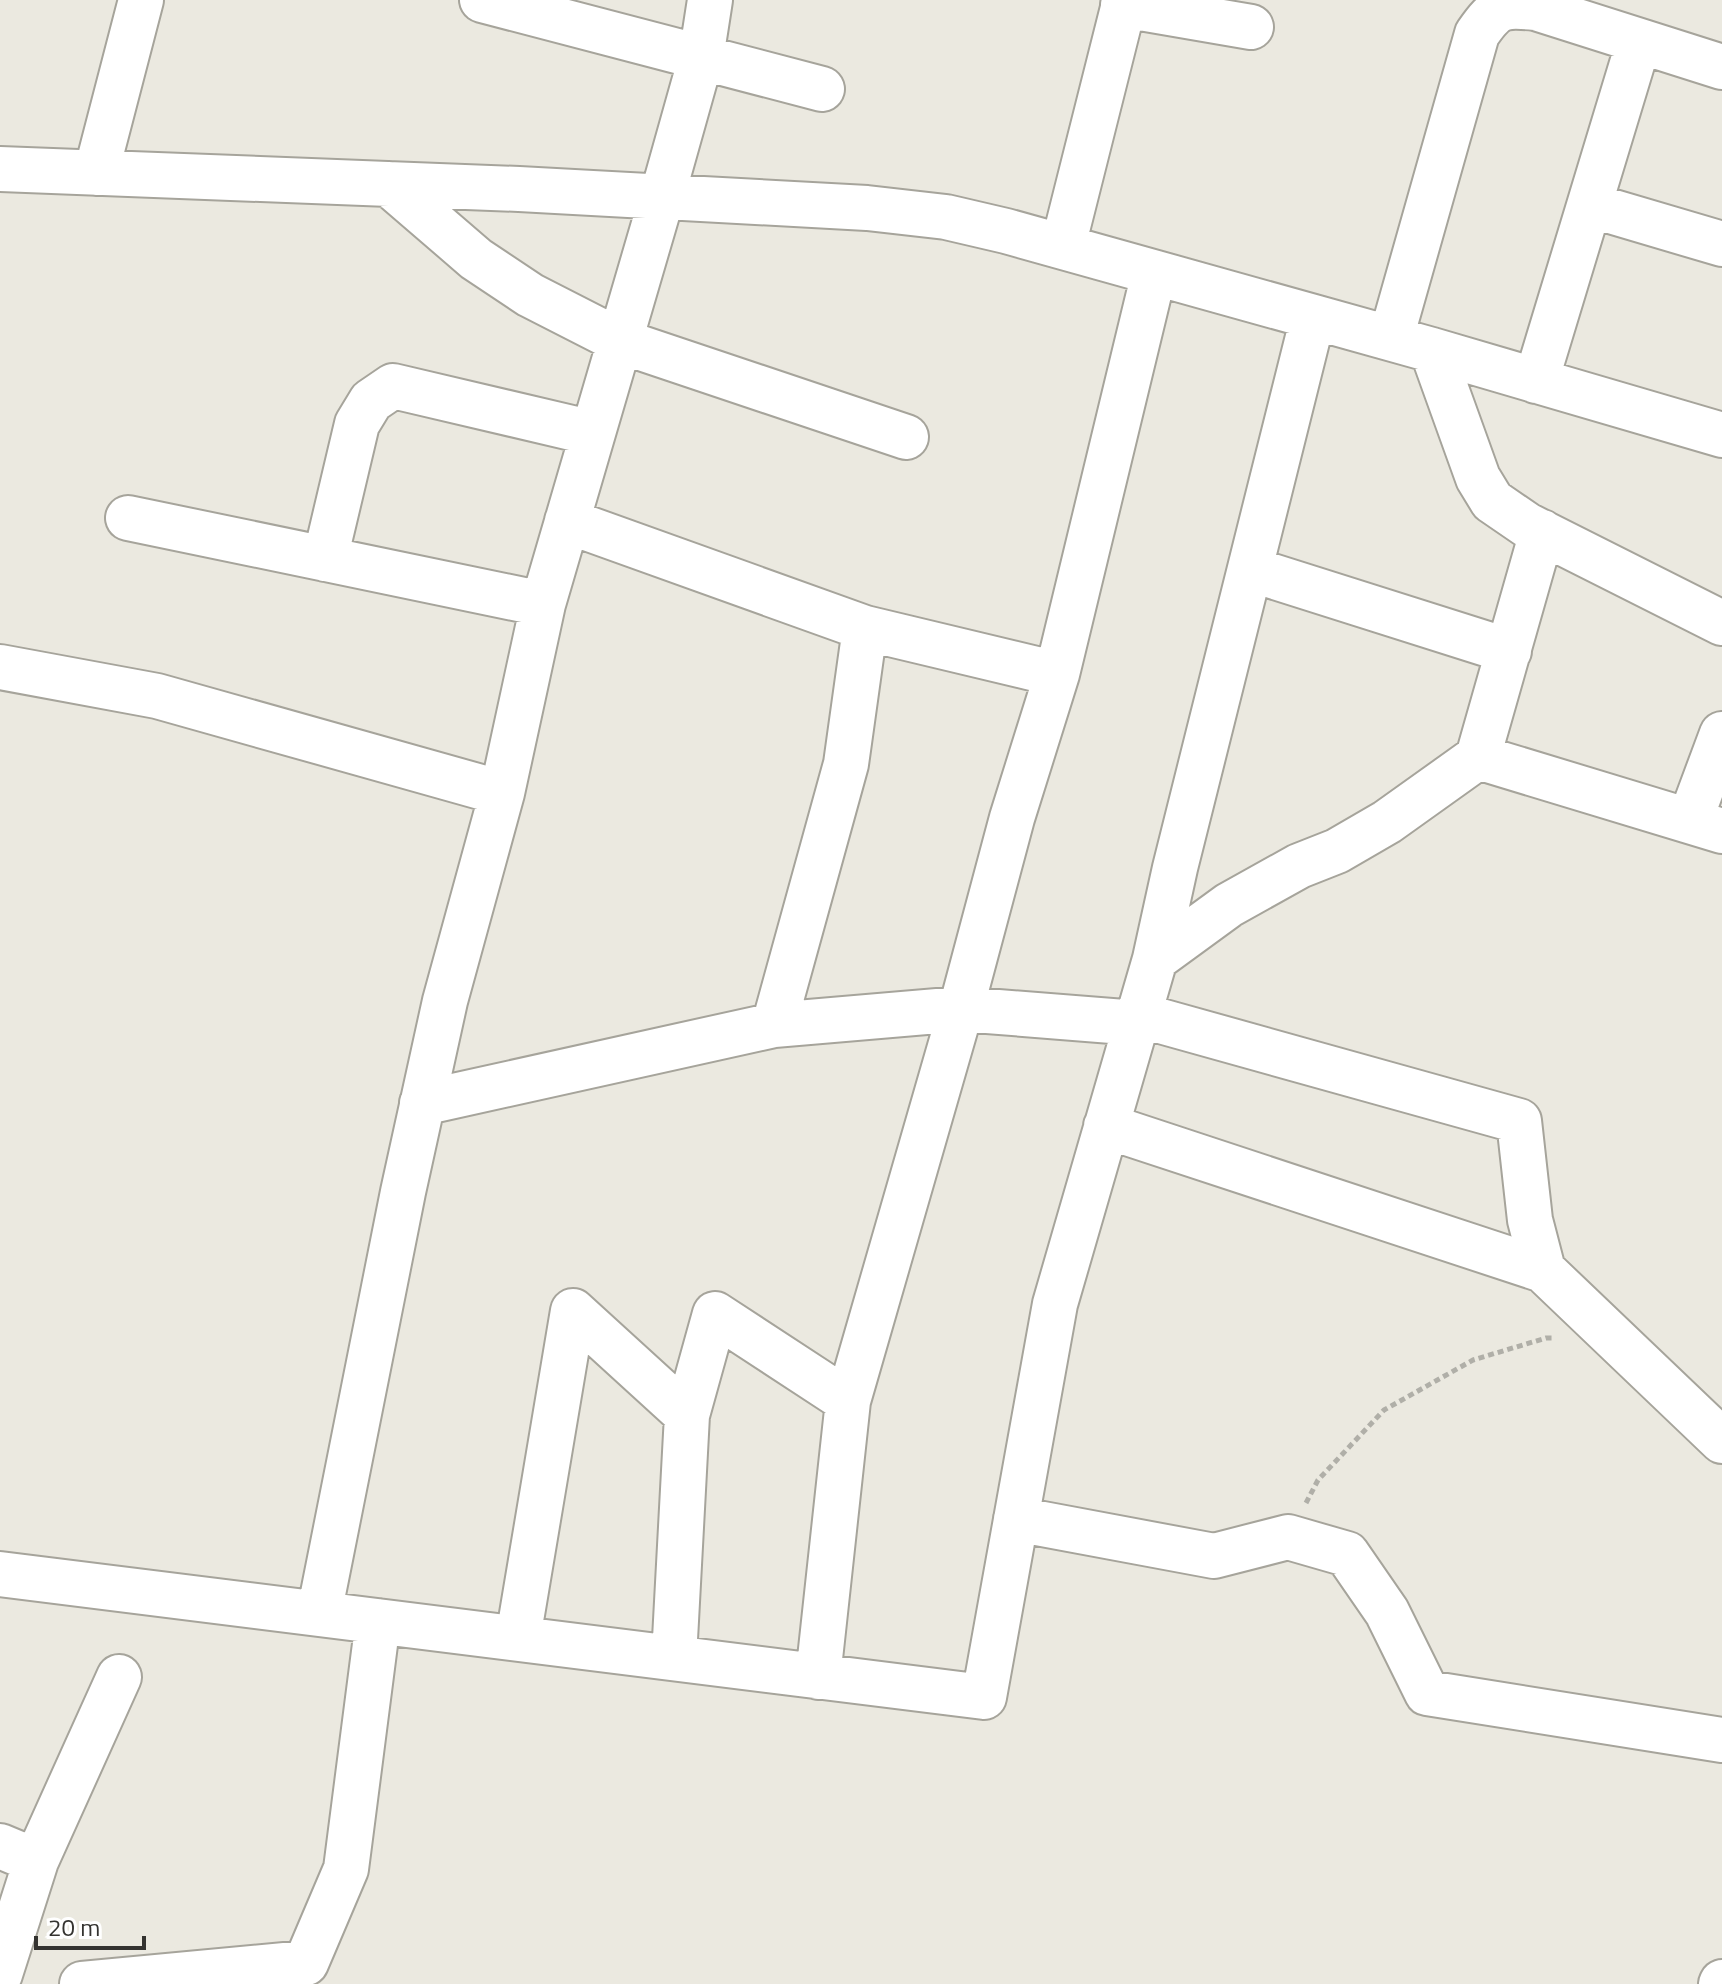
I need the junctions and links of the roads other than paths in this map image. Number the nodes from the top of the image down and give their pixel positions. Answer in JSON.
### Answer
{"nodes":[{"id":1,"x":141,"y":0,"type":"edge"},
{"id":2,"x":482,"y":0,"type":"edge"},
{"id":3,"x":710,"y":0,"type":"edge"},
{"id":4,"x":1124,"y":3,"type":"edge"},
{"id":5,"x":1477,"y":9,"type":"edge"},
{"id":6,"x":1251,"y":27,"type":"dead end"},
{"id":7,"x":1639,"y":41,"type":"junction"},
{"id":8,"x":701,"y":58,"type":"junction"},
{"id":9,"x":1722,"y":67,"type":"edge"},
{"id":10,"x":822,"y":89,"type":"dead end"},
{"id":11,"x":0,"y":169,"type":"edge"},
{"id":12,"x":96,"y":173,"type":"junction"},
{"id":13,"x":389,"y":184,"type":"junction"},
{"id":14,"x":662,"y":197,"type":"junction"},
{"id":15,"x":1590,"y":205,"type":"junction"},
{"id":16,"x":1722,"y":244,"type":"edge"},
{"id":17,"x":1063,"y":246,"type":"junction"},
{"id":18,"x":1154,"y":273,"type":"junction"},
{"id":19,"x":1313,"y":317,"type":"junction"},
{"id":20,"x":1391,"y":338,"type":"junction"},
{"id":21,"x":620,"y":341,"type":"junction"},
{"id":22,"x":1432,"y":350,"type":"junction"},
{"id":23,"x":1536,"y":381,"type":"junction"},
{"id":24,"x":593,"y":433,"type":"junction"},
{"id":25,"x":1722,"y":435,"type":"edge"},
{"id":26,"x":906,"y":437,"type":"dead end"},
{"id":27,"x":128,"y":518,"type":"dead end"},
{"id":28,"x":567,"y":521,"type":"junction"},
{"id":29,"x":1542,"y":532,"type":"junction"},
{"id":30,"x":325,"y":559,"type":"junction"},
{"id":31,"x":1250,"y":569,"type":"junction"},
{"id":32,"x":543,"y":604,"type":"junction"},
{"id":33,"x":1722,"y":623,"type":"edge"},
{"id":34,"x":865,"y":628,"type":"junction"},
{"id":35,"x":1509,"y":651,"type":"junction"},
{"id":36,"x":0,"y":667,"type":"edge"},
{"id":37,"x":1057,"y":674,"type":"junction"},
{"id":38,"x":1722,"y":734,"type":"edge"},
{"id":39,"x":1478,"y":757,"type":"junction"},
{"id":40,"x":502,"y":793,"type":"junction"},
{"id":41,"x":1706,"y":825,"type":"edge"},
{"id":42,"x":1155,"y":959,"type":"junction"},
{"id":43,"x":961,"y":1009,"type":"junction"},
{"id":44,"x":1138,"y":1019,"type":"junction"},
{"id":45,"x":774,"y":1025,"type":"junction"},
{"id":46,"x":422,"y":1103,"type":"junction"},
{"id":47,"x":1106,"y":1126,"type":"junction"},
{"id":48,"x":1543,"y":1270,"type":"junction"},
{"id":49,"x":848,"y":1401,"type":"junction"},
{"id":50,"x":687,"y":1415,"type":"junction"},
{"id":51,"x":1722,"y":1441,"type":"edge"},
{"id":52,"x":1016,"y":1519,"type":"junction"},
{"id":53,"x":0,"y":1574,"type":"edge"},
{"id":54,"x":319,"y":1614,"type":"junction"},
{"id":55,"x":378,"y":1621,"type":"junction"},
{"id":56,"x":518,"y":1638,"type":"junction"},
{"id":57,"x":674,"y":1658,"type":"junction"},
{"id":58,"x":119,"y":1677,"type":"dead end"},
{"id":59,"x":818,"y":1677,"type":"junction"},
{"id":60,"x":1722,"y":1740,"type":"edge"},
{"id":61,"x":18,"y":1854,"type":"edge"},
{"id":62,"x":0,"y":1974,"type":"edge"},
{"id":63,"x":82,"y":1984,"type":"edge"}],
"edges":[{"from":1,"to":12,"type":"street"},
{"from":2,"to":8,"type":"street"},
{"from":3,"to":8,"type":"street"},
{"from":4,"to":6,"type":"street"},
{"from":4,"to":17,"type":"street"},
{"from":5,"to":7,"type":"street"},
{"from":5,"to":20,"type":"street"},
{"from":7,"to":9,"type":"street"},
{"from":7,"to":15,"type":"street"},
{"from":8,"to":10,"type":"street"},
{"from":8,"to":14,"type":"street"},
{"from":11,"to":12,"type":"street"},
{"from":12,"to":13,"type":"street"},
{"from":13,"to":14,"type":"street"},
{"from":13,"to":21,"type":"street"},
{"from":14,"to":17,"type":"street"},
{"from":14,"to":21,"type":"street"},
{"from":15,"to":16,"type":"street"},
{"from":15,"to":23,"type":"street"},
{"from":17,"to":18,"type":"street"},
{"from":18,"to":19,"type":"street"},
{"from":18,"to":37,"type":"street"},
{"from":19,"to":20,"type":"street"},
{"from":19,"to":31,"type":"street"},
{"from":20,"to":22,"type":"street"},
{"from":21,"to":24,"type":"street"},
{"from":21,"to":26,"type":"street"},
{"from":22,"to":23,"type":"street"},
{"from":22,"to":29,"type":"street"},
{"from":23,"to":25,"type":"street"},
{"from":24,"to":28,"type":"street"},
{"from":24,"to":30,"type":"street"},
{"from":27,"to":30,"type":"street"},
{"from":28,"to":32,"type":"street"},
{"from":28,"to":34,"type":"street"},
{"from":29,"to":33,"type":"street"},
{"from":29,"to":35,"type":"street"},
{"from":30,"to":32,"type":"street"},
{"from":31,"to":35,"type":"street"},
{"from":31,"to":42,"type":"street"},
{"from":32,"to":40,"type":"street"},
{"from":34,"to":37,"type":"street"},
{"from":34,"to":45,"type":"street"},
{"from":35,"to":39,"type":"street"},
{"from":36,"to":40,"type":"street"},
{"from":37,"to":43,"type":"street"},
{"from":38,"to":41,"type":"street"},
{"from":39,"to":41,"type":"street"},
{"from":39,"to":42,"type":"street"},
{"from":40,"to":46,"type":"street"},
{"from":42,"to":44,"type":"street"},
{"from":43,"to":44,"type":"street"},
{"from":43,"to":45,"type":"street"},
{"from":43,"to":49,"type":"street"},
{"from":44,"to":47,"type":"street"},
{"from":44,"to":48,"type":"street"},
{"from":45,"to":46,"type":"street"},
{"from":46,"to":54,"type":"street"},
{"from":47,"to":48,"type":"street"},
{"from":47,"to":52,"type":"street"},
{"from":48,"to":51,"type":"street"},
{"from":49,"to":50,"type":"street"},
{"from":49,"to":59,"type":"street"},
{"from":50,"to":56,"type":"street"},
{"from":50,"to":57,"type":"street"},
{"from":52,"to":59,"type":"street"},
{"from":52,"to":60,"type":"street"},
{"from":53,"to":54,"type":"street"},
{"from":54,"to":55,"type":"street"},
{"from":55,"to":56,"type":"street"},
{"from":55,"to":63,"type":"street"},
{"from":56,"to":57,"type":"street"},
{"from":57,"to":59,"type":"street"},
{"from":58,"to":61,"type":"street"},
{"from":61,"to":62,"type":"street"}]}
